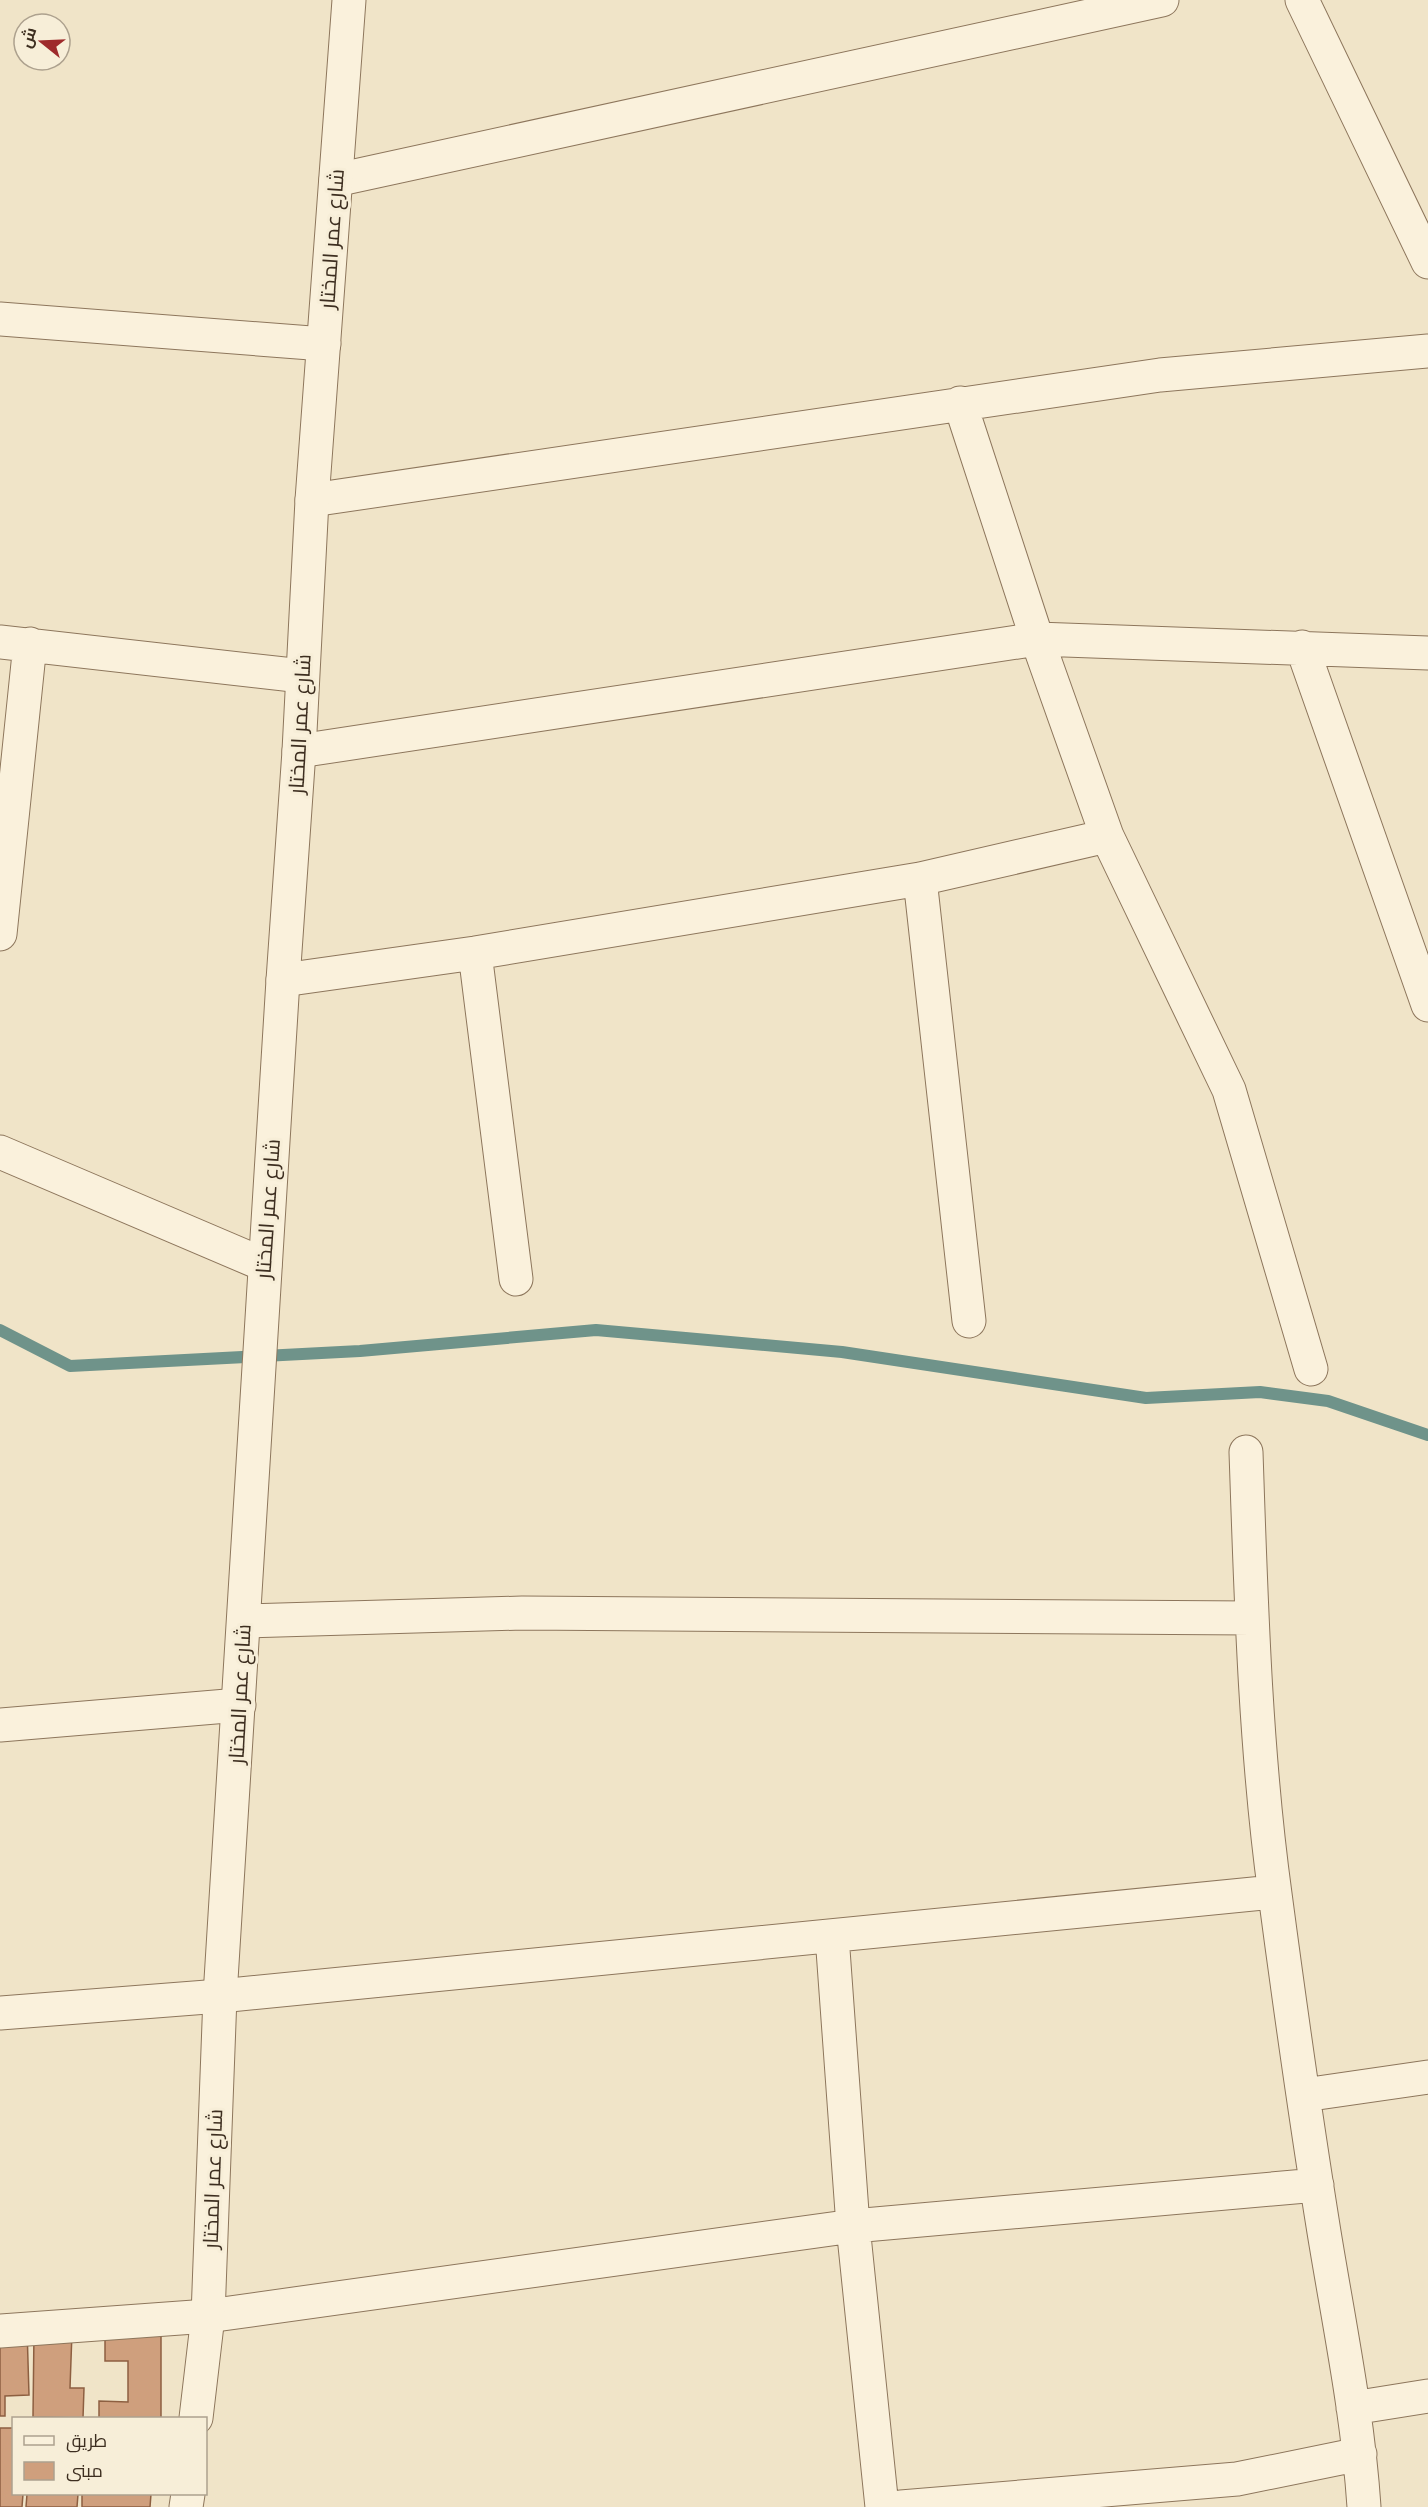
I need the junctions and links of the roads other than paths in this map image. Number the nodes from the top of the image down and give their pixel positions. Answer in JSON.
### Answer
{"nodes":[{"id":1,"x":349,"y":0,"type":"edge"},
{"id":2,"x":1162,"y":0,"type":"edge"},
{"id":3,"x":1302,"y":0,"type":"edge"},
{"id":4,"x":336,"y":180,"type":"junction"},
{"id":5,"x":1428,"y":262,"type":"edge"},
{"id":6,"x":0,"y":319,"type":"edge"},
{"id":7,"x":324,"y":344,"type":"junction"},
{"id":8,"x":1428,"y":351,"type":"edge"},
{"id":9,"x":960,"y":403,"type":"junction"},
{"id":10,"x":312,"y":500,"type":"junction"},
{"id":11,"x":1037,"y":639,"type":"junction"},
{"id":12,"x":15,"y":643,"type":"edge"},
{"id":13,"x":1302,"y":647,"type":"junction"},
{"id":14,"x":1428,"y":653,"type":"edge"},
{"id":15,"x":302,"y":676,"type":"junction"},
{"id":16,"x":299,"y":751,"type":"junction"},
{"id":17,"x":1107,"y":836,"type":"junction"},
{"id":18,"x":920,"y":879,"type":"junction"},
{"id":19,"x":0,"y":934,"type":"edge"},
{"id":20,"x":475,"y":953,"type":"junction"},
{"id":21,"x":283,"y":980,"type":"junction"},
{"id":22,"x":1428,"y":1005,"type":"edge"},
{"id":23,"x":0,"y":1152,"type":"edge"},
{"id":24,"x":265,"y":1265,"type":"junction"},
{"id":25,"x":516,"y":1279,"type":"dead end"},
{"id":26,"x":969,"y":1321,"type":"dead end"},
{"id":27,"x":1311,"y":1369,"type":"dead end"},
{"id":28,"x":1246,"y":1452,"type":"dead end"},
{"id":29,"x":1252,"y":1618,"type":"junction"},
{"id":30,"x":244,"y":1622,"type":"junction"},
{"id":31,"x":239,"y":1705,"type":"junction"},
{"id":32,"x":0,"y":1725,"type":"edge"},
{"id":33,"x":1274,"y":1892,"type":"junction"},
{"id":34,"x":832,"y":1936,"type":"junction"},
{"id":35,"x":220,"y":1996,"type":"junction"},
{"id":36,"x":0,"y":2013,"type":"edge"},
{"id":37,"x":1428,"y":2077,"type":"edge"},
{"id":38,"x":1304,"y":2095,"type":"junction"},
{"id":39,"x":1317,"y":2185,"type":"junction"},
{"id":40,"x":853,"y":2226,"type":"junction"},
{"id":41,"x":208,"y":2316,"type":"junction"},
{"id":42,"x":0,"y":2331,"type":"edge"},
{"id":43,"x":1428,"y":2396,"type":"edge"},
{"id":44,"x":1353,"y":2408,"type":"junction"},
{"id":45,"x":196,"y":2417,"type":"edge"},
{"id":46,"x":1360,"y":2454,"type":"junction"},
{"id":47,"x":882,"y":2507,"type":"edge"},
{"id":48,"x":901,"y":2507,"type":"edge"},
{"id":49,"x":1364,"y":2507,"type":"edge"}],
"edges":[{"from":1,"to":4,"type":"street","name":"شارع عمر المختار"},
{"from":2,"to":4,"type":"street"},
{"from":3,"to":5,"type":"street"},
{"from":4,"to":7,"type":"street","name":"شارع عمر المختار"},
{"from":6,"to":7,"type":"street"},
{"from":7,"to":10,"type":"street","name":"شارع عمر المختار"},
{"from":8,"to":9,"type":"street"},
{"from":9,"to":10,"type":"street"},
{"from":9,"to":11,"type":"street"},
{"from":10,"to":15,"type":"street","name":"شارع عمر المختار"},
{"from":11,"to":13,"type":"street"},
{"from":11,"to":16,"type":"street"},
{"from":11,"to":17,"type":"street"},
{"from":12,"to":15,"type":"street"},
{"from":12,"to":19,"type":"street"},
{"from":13,"to":14,"type":"street"},
{"from":13,"to":22,"type":"street"},
{"from":15,"to":16,"type":"street","name":"شارع عمر المختار"},
{"from":16,"to":21,"type":"street","name":"شارع عمر المختار"},
{"from":17,"to":18,"type":"street"},
{"from":17,"to":27,"type":"street"},
{"from":18,"to":20,"type":"street"},
{"from":18,"to":26,"type":"street"},
{"from":20,"to":21,"type":"street"},
{"from":20,"to":25,"type":"street"},
{"from":21,"to":24,"type":"street","name":"شارع عمر المختار"},
{"from":23,"to":24,"type":"street"},
{"from":24,"to":30,"type":"street","name":"شارع عمر المختار"},
{"from":28,"to":29,"type":"street"},
{"from":29,"to":30,"type":"street"},
{"from":29,"to":33,"type":"street"},
{"from":30,"to":31,"type":"street","name":"شارع عمر المختار"},
{"from":31,"to":32,"type":"street"},
{"from":31,"to":35,"type":"street","name":"شارع عمر المختار"},
{"from":33,"to":34,"type":"street"},
{"from":33,"to":38,"type":"street"},
{"from":34,"to":35,"type":"street"},
{"from":34,"to":40,"type":"street"},
{"from":35,"to":36,"type":"street"},
{"from":35,"to":41,"type":"street","name":"شارع عمر المختار"},
{"from":37,"to":38,"type":"street"},
{"from":38,"to":39,"type":"street"},
{"from":39,"to":40,"type":"street"},
{"from":39,"to":44,"type":"street"},
{"from":40,"to":41,"type":"street"},
{"from":40,"to":47,"type":"street"},
{"from":41,"to":42,"type":"street"},
{"from":41,"to":45,"type":"street","name":"شارع عمر المختار"},
{"from":43,"to":44,"type":"street"},
{"from":44,"to":46,"type":"street"},
{"from":46,"to":48,"type":"street"},
{"from":46,"to":49,"type":"street"}]}
